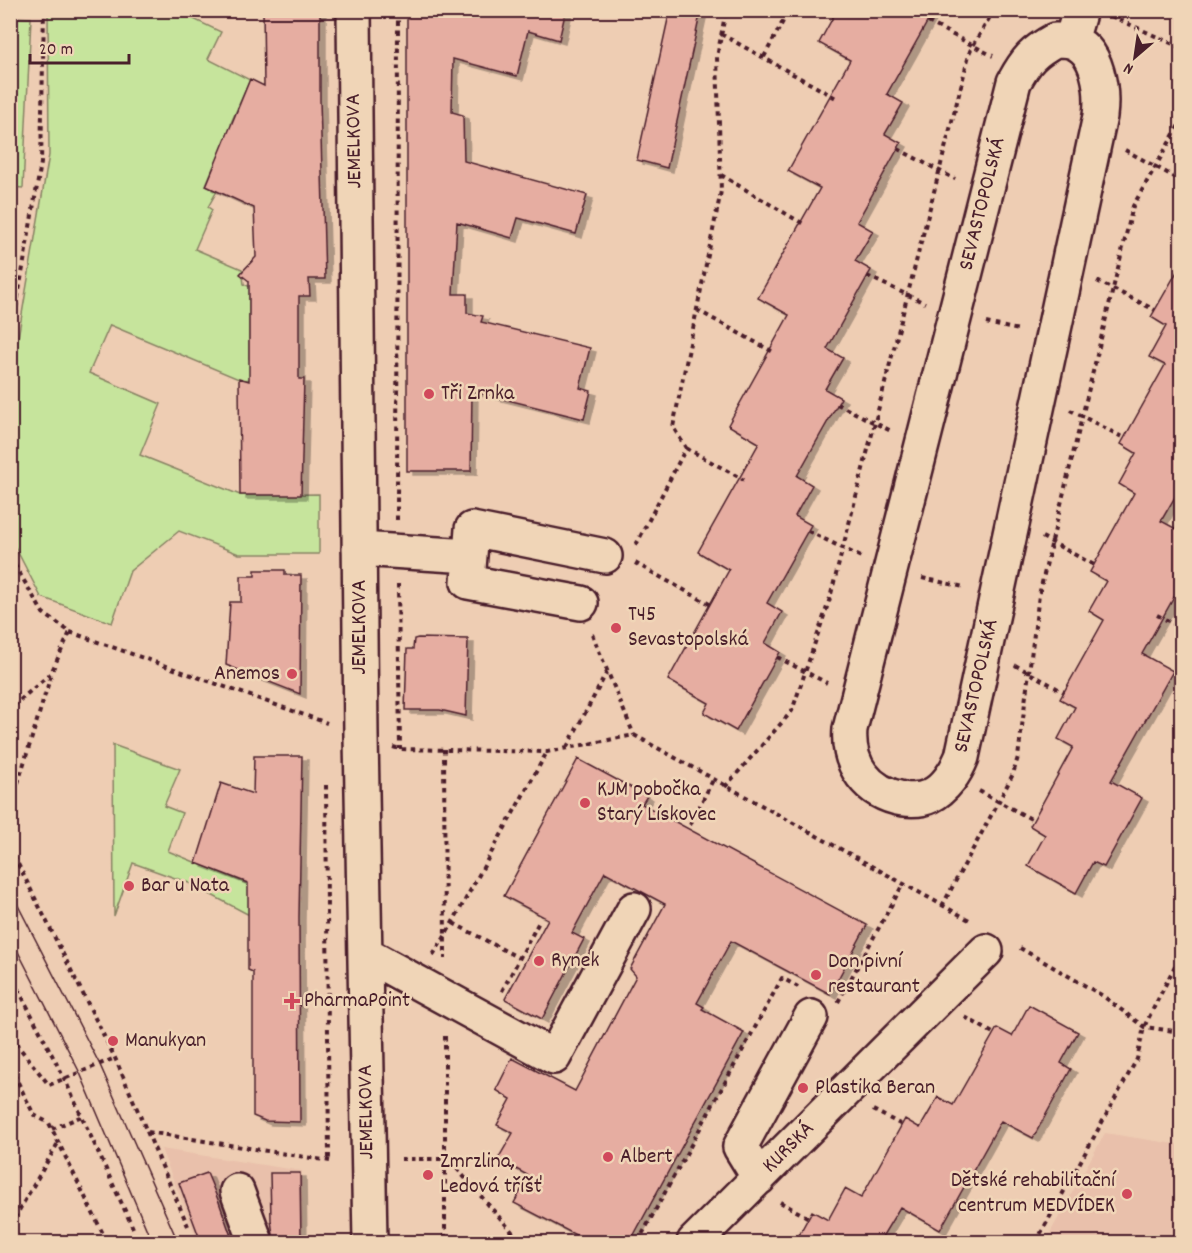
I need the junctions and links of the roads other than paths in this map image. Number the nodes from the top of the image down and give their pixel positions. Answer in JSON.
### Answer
{"nodes":[{"id":1,"x":354,"y":10,"type":"edge"},
{"id":2,"x":1087,"y":22,"type":"edge"},
{"id":3,"x":359,"y":549,"type":"junction"},
{"id":4,"x":622,"y":555,"type":"road end"},
{"id":5,"x":470,"y":556,"type":"junction"},
{"id":6,"x":586,"y":617,"type":"road end"},
{"id":7,"x":634,"y":909,"type":"dead end"},
{"id":8,"x":993,"y":940,"type":"road end"},
{"id":9,"x":365,"y":954,"type":"junction"},
{"id":10,"x":811,"y":1017,"type":"dead end"},
{"id":11,"x":759,"y":1178,"type":"junction"},
{"id":12,"x":237,"y":1191,"type":"dead end"},
{"id":13,"x":256,"y":1242,"type":"edge"},
{"id":14,"x":370,"y":1242,"type":"edge"},
{"id":15,"x":694,"y":1242,"type":"edge"}],
"edges":[{"from":1,"to":3,"type":"street","name":"JEMELKOVA"},
{"from":2,"to":2,"type":"street","name":"SEVASTOPOLSKÁ"},
{"from":3,"to":5,"type":"street"},
{"from":3,"to":9,"type":"street","name":"JEMELKOVA"},
{"from":4,"to":5,"type":"street"},
{"from":5,"to":6,"type":"street"},
{"from":7,"to":9,"type":"street"},
{"from":8,"to":11,"type":"street","name":"KURSKÁ"},
{"from":9,"to":14,"type":"street","name":"JEMELKOVA"},
{"from":10,"to":11,"type":"street"},
{"from":11,"to":15,"type":"street","name":"KURSKÁ"},
{"from":12,"to":13,"type":"street"}]}
